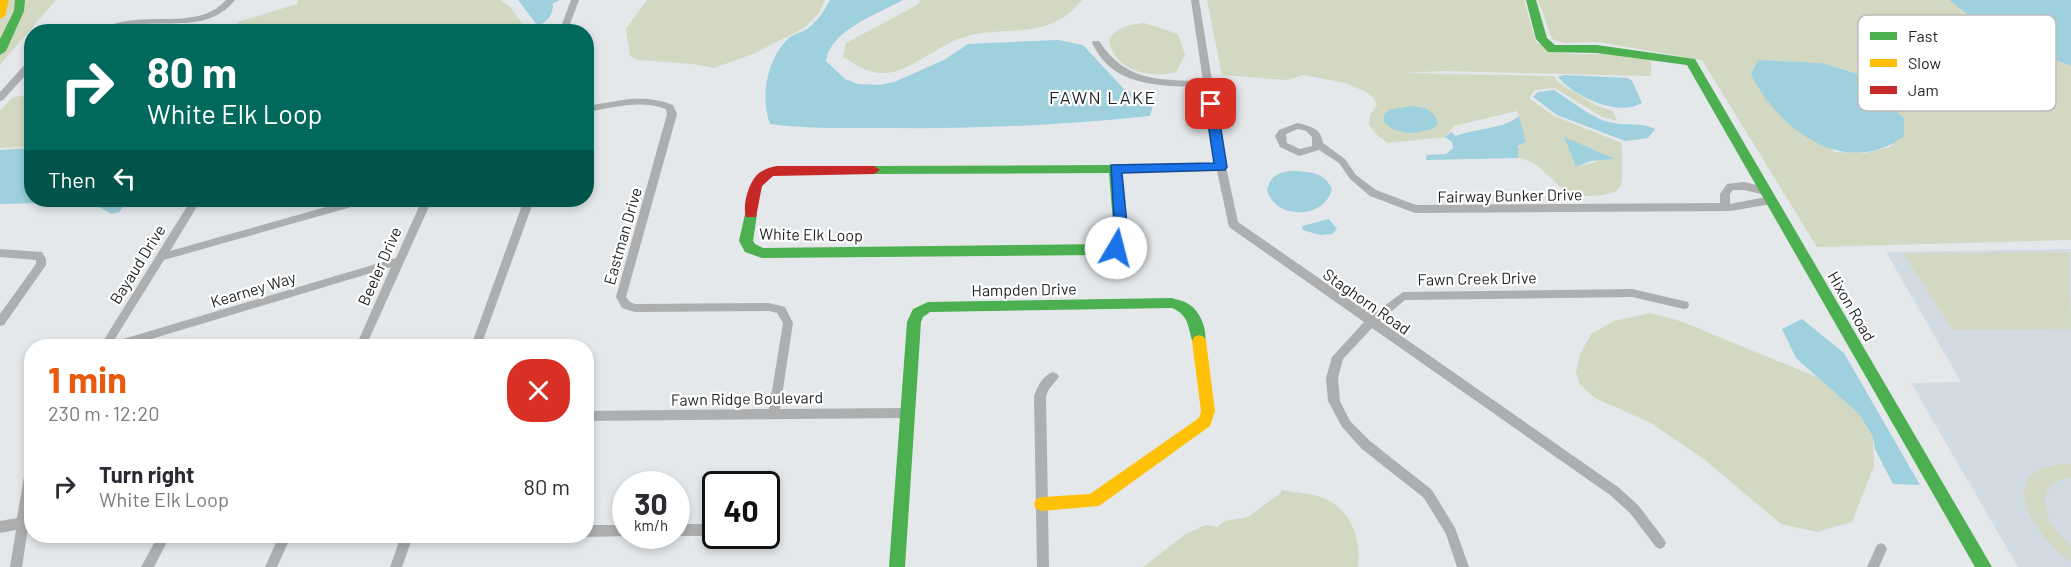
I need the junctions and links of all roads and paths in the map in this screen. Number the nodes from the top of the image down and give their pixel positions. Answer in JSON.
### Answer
{"nodes":[{"id":1,"x":4,"y":0,"type":"edge"},
{"id":2,"x":20,"y":0,"type":"edge"},
{"id":3,"x":231,"y":0,"type":"edge"},
{"id":4,"x":575,"y":0,"type":"edge"},
{"id":5,"x":1195,"y":0,"type":"edge"},
{"id":6,"x":1531,"y":0,"type":"edge"},
{"id":7,"x":0,"y":16,"type":"edge"},
{"id":8,"x":124,"y":24,"type":"edge"},
{"id":9,"x":566,"y":24,"type":"edge"},
{"id":10,"x":1096,"y":43,"type":"dead end"},
{"id":11,"x":0,"y":51,"type":"edge"},
{"id":12,"x":24,"y":71,"type":"edge"},
{"id":13,"x":1208,"y":84,"type":"junction"},
{"id":14,"x":0,"y":98,"type":"edge"},
{"id":15,"x":594,"y":108,"type":"edge"},
{"id":16,"x":1318,"y":145,"type":"dead end"},
{"id":17,"x":1221,"y":167,"type":"junction"},
{"id":18,"x":1115,"y":168,"type":"junction"},
{"id":19,"x":1769,"y":196,"type":"junction"},
{"id":20,"x":192,"y":207,"type":"edge"},
{"id":21,"x":337,"y":207,"type":"edge"},
{"id":22,"x":424,"y":207,"type":"edge"},
{"id":23,"x":527,"y":207,"type":"edge"},
{"id":24,"x":1725,"y":207,"type":"junction"},
{"id":25,"x":0,"y":253,"type":"edge"},
{"id":26,"x":161,"y":257,"type":"junction"},
{"id":27,"x":399,"y":261,"type":"junction"},
{"id":28,"x":1684,"y":305,"type":"dead end"},
{"id":29,"x":0,"y":322,"type":"edge"},
{"id":30,"x":1371,"y":322,"type":"junction"},
{"id":31,"x":109,"y":339,"type":"edge"},
{"id":32,"x":138,"y":339,"type":"edge"},
{"id":33,"x":364,"y":339,"type":"edge"},
{"id":34,"x":479,"y":339,"type":"edge"},
{"id":35,"x":1053,"y":377,"type":"dead end"},
{"id":36,"x":908,"y":413,"type":"junction"},
{"id":37,"x":774,"y":414,"type":"junction"},
{"id":38,"x":594,"y":416,"type":"edge"},
{"id":39,"x":1042,"y":504,"type":"junction"},
{"id":40,"x":24,"y":523,"type":"edge"},
{"id":41,"x":0,"y":527,"type":"edge"},
{"id":42,"x":594,"y":531,"type":"edge"},
{"id":43,"x":612,"y":531,"type":"edge"},
{"id":44,"x":24,"y":537,"type":"edge"},
{"id":45,"x":160,"y":543,"type":"edge"},
{"id":46,"x":282,"y":543,"type":"edge"},
{"id":47,"x":405,"y":543,"type":"edge"},
{"id":48,"x":1660,"y":543,"type":"dead end"},
{"id":49,"x":1881,"y":549,"type":"dead end"},
{"id":50,"x":16,"y":567,"type":"edge"},
{"id":51,"x":147,"y":567,"type":"edge"},
{"id":52,"x":271,"y":567,"type":"edge"},
{"id":53,"x":396,"y":567,"type":"edge"},
{"id":54,"x":897,"y":567,"type":"edge"},
{"id":55,"x":1043,"y":567,"type":"edge"},
{"id":56,"x":1463,"y":567,"type":"edge"},
{"id":57,"x":1873,"y":567,"type":"edge"},
{"id":58,"x":1984,"y":567,"type":"edge"}],
"edges":[{"from":1,"to":7,"type":"street"},
{"from":2,"to":11,"type":"street"},
{"from":3,"to":8,"type":"street"},
{"from":4,"to":9,"type":"street"},
{"from":5,"to":13,"type":"street","name":"Staghorn Road"},
{"from":6,"to":19,"type":"street","name":"Hixon Road"},
{"from":10,"to":13,"type":"street"},
{"from":12,"to":14,"type":"street"},
{"from":13,"to":17,"type":"street","name":"Staghorn Road"},
{"from":15,"to":37,"type":"street","name":"Eastman Drive"},
{"from":16,"to":24,"type":"street","name":"Fairway Bunker Drive"},
{"from":17,"to":18,"type":"street","name":"White Elk Loop"},
{"from":17,"to":30,"type":"street","name":"Staghorn Road"},
{"from":18,"to":18,"type":"street","name":"White Elk Loop"},
{"from":19,"to":24,"type":"street","name":"Fairway Bunker Drive"},
{"from":19,"to":24,"type":"street"},
{"from":19,"to":58,"type":"street","name":"Hixon Road"},
{"from":20,"to":26,"type":"street","name":"Bayaud Drive"},
{"from":21,"to":26,"type":"street"},
{"from":22,"to":27,"type":"street","name":"Beeler Drive"},
{"from":23,"to":34,"type":"street"},
{"from":25,"to":29,"type":"street"},
{"from":26,"to":31,"type":"street","name":"Bayaud Drive"},
{"from":27,"to":32,"type":"street","name":"Kearney Way"},
{"from":27,"to":33,"type":"street","name":"Beeler Drive"},
{"from":28,"to":30,"type":"street","name":"Fawn Creek Drive"},
{"from":30,"to":48,"type":"street","name":"Staghorn Road"},
{"from":30,"to":56,"type":"street","name":"Fawn Creek Drive"},
{"from":35,"to":39,"type":"street"},
{"from":36,"to":37,"type":"street","name":"Fawn Ridge Boulevard"},
{"from":36,"to":39,"type":"street","name":"Hampden Drive"},
{"from":36,"to":54,"type":"street","name":"Hampden Drive"},
{"from":37,"to":38,"type":"street","name":"Fawn Ridge Boulevard"},
{"from":39,"to":55,"type":"street"},
{"from":40,"to":41,"type":"street"},
{"from":42,"to":43,"type":"street"},
{"from":44,"to":50,"type":"street"},
{"from":45,"to":51,"type":"street"},
{"from":46,"to":52,"type":"street"},
{"from":47,"to":53,"type":"street"},
{"from":49,"to":57,"type":"street"}]}
